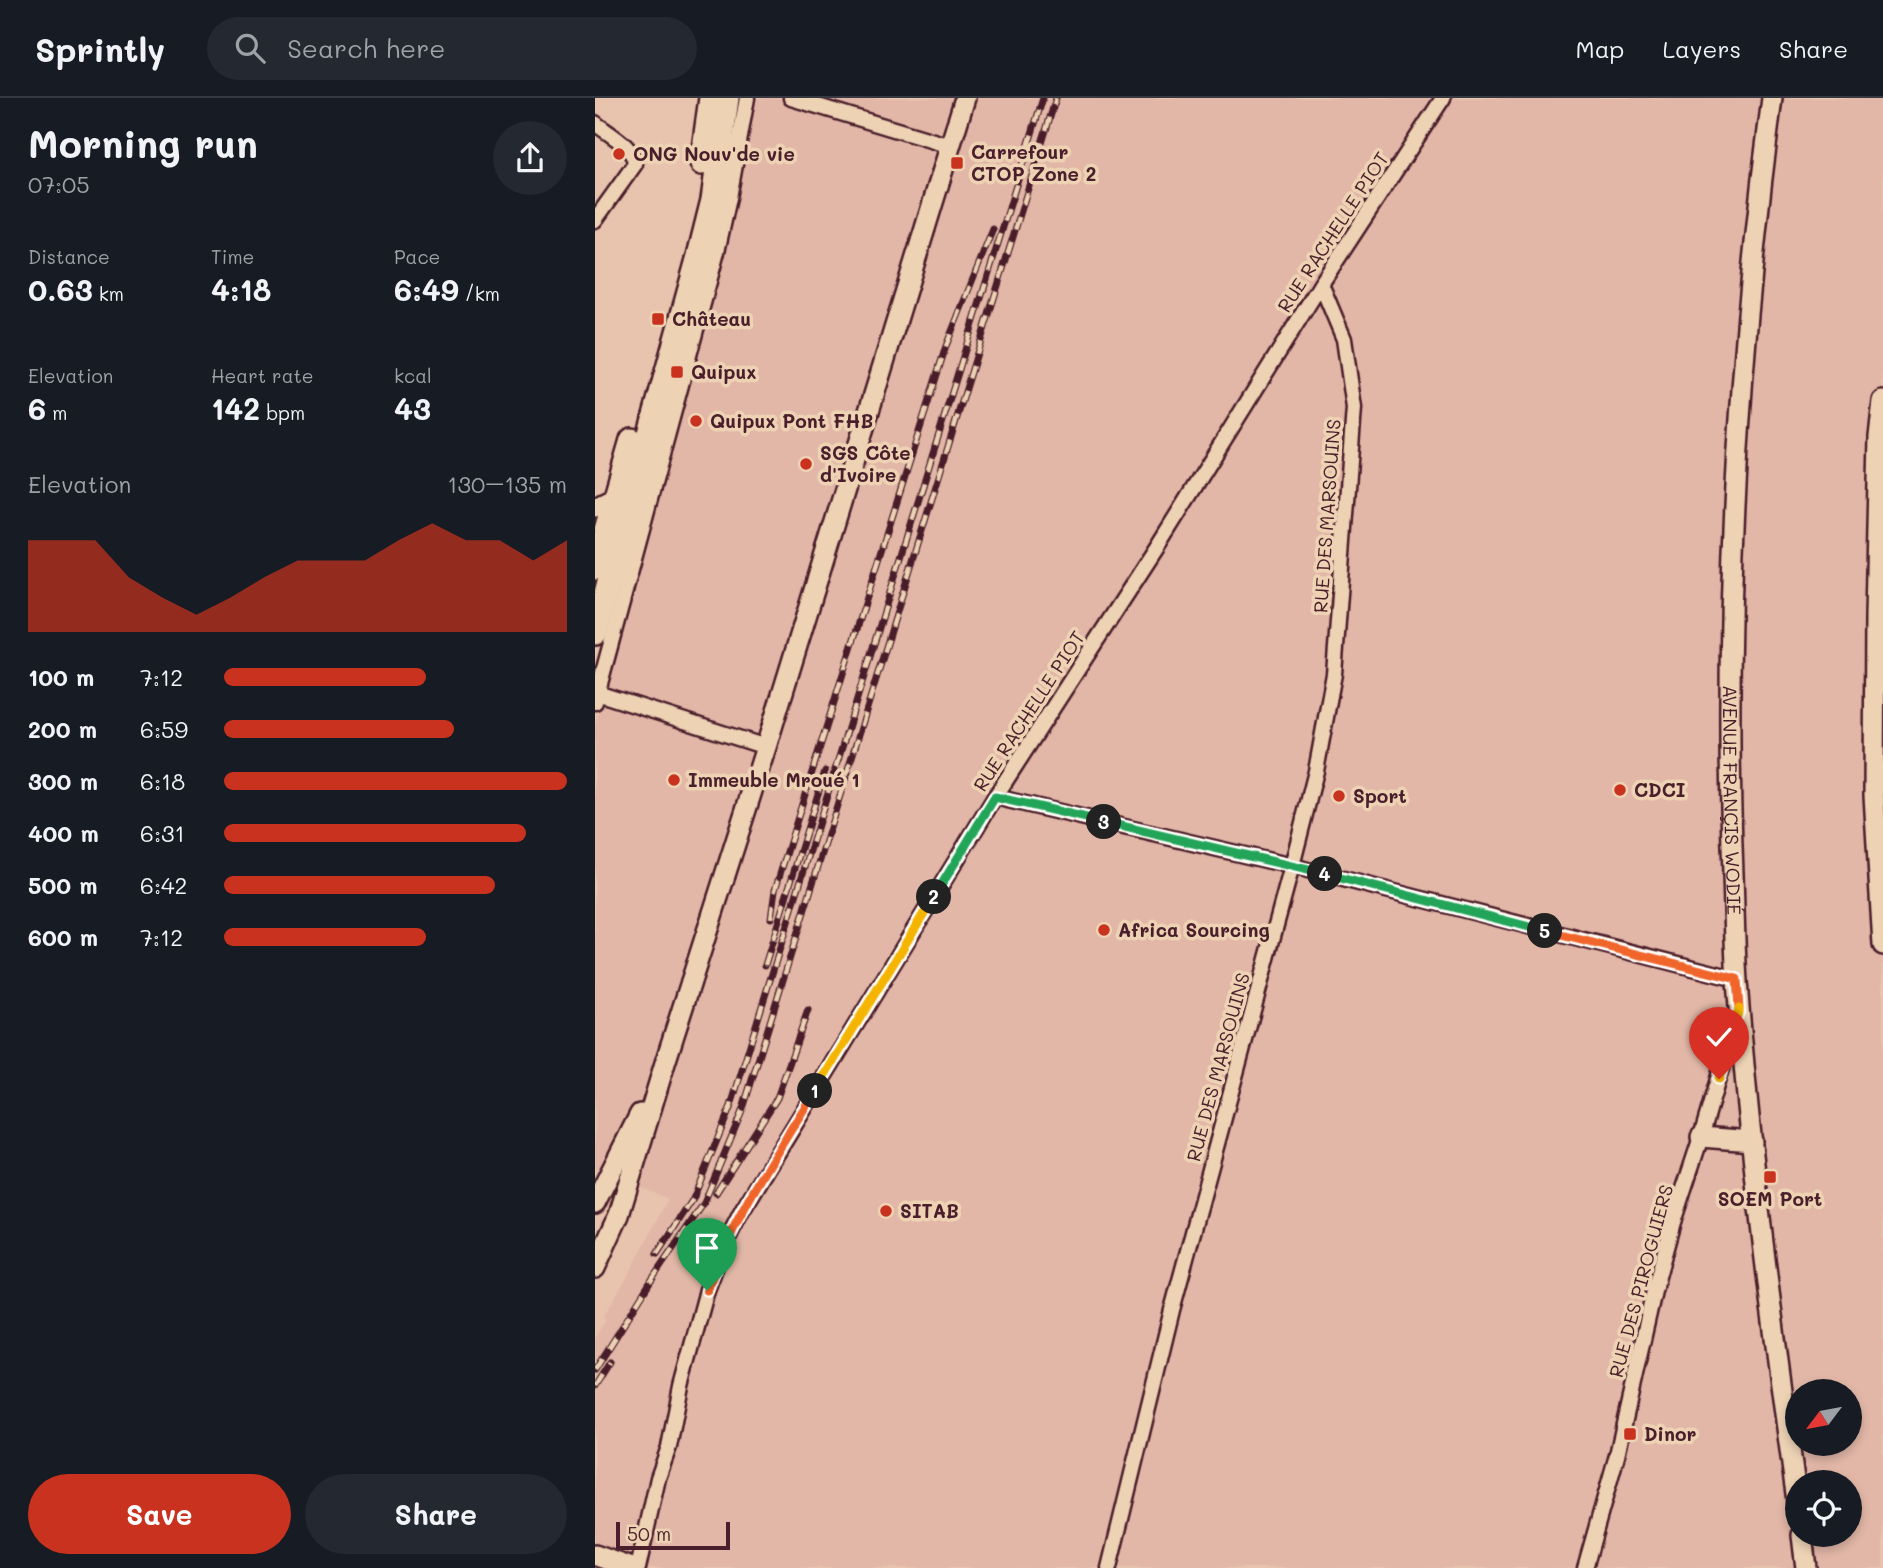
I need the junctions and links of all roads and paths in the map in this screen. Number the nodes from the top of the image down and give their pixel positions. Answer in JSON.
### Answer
{"nodes":[{"id":1,"x":711,"y":98,"type":"edge"},
{"id":2,"x":727,"y":98,"type":"edge"},
{"id":3,"x":747,"y":98,"type":"edge"},
{"id":4,"x":791,"y":98,"type":"edge"},
{"id":5,"x":965,"y":98,"type":"edge"},
{"id":6,"x":1443,"y":98,"type":"edge"},
{"id":7,"x":1772,"y":98,"type":"edge"},
{"id":8,"x":595,"y":123,"type":"edge"},
{"id":9,"x":742,"y":124,"type":"junction"},
{"id":10,"x":950,"y":146,"type":"junction"},
{"id":11,"x":720,"y":150,"type":"junction"},
{"id":12,"x":595,"y":220,"type":"edge"},
{"id":13,"x":1321,"y":284,"type":"junction"},
{"id":14,"x":1883,"y":401,"type":"edge"},
{"id":15,"x":605,"y":502,"type":"edge"},
{"id":16,"x":595,"y":568,"type":"edge"},
{"id":17,"x":595,"y":633,"type":"edge"},
{"id":18,"x":596,"y":697,"type":"edge"},
{"id":19,"x":766,"y":747,"type":"junction"},
{"id":20,"x":995,"y":797,"type":"junction"},
{"id":21,"x":1292,"y":866,"type":"junction"},
{"id":22,"x":1883,"y":945,"type":"edge"},
{"id":23,"x":1737,"y":979,"type":"junction"},
{"id":24,"x":1740,"y":1006,"type":"junction"},
{"id":25,"x":665,"y":1063,"type":"junction"},
{"id":26,"x":1701,"y":1138,"type":"junction"},
{"id":27,"x":1752,"y":1142,"type":"junction"},
{"id":28,"x":598,"y":1192,"type":"edge"},
{"id":29,"x":619,"y":1215,"type":"junction"},
{"id":30,"x":595,"y":1268,"type":"edge"},
{"id":31,"x":1793,"y":1470,"type":"edge"},
{"id":32,"x":1803,"y":1547,"type":"edge"},
{"id":33,"x":595,"y":1555,"type":"edge"},
{"id":34,"x":632,"y":1568,"type":"edge"},
{"id":35,"x":638,"y":1568,"type":"edge"},
{"id":36,"x":1109,"y":1568,"type":"edge"},
{"id":37,"x":1585,"y":1568,"type":"edge"},
{"id":38,"x":1806,"y":1568,"type":"edge"}],
"edges":[{"from":1,"to":15,"type":"main road"},
{"from":2,"to":11,"type":"main road"},
{"from":3,"to":9,"type":"street"},
{"from":4,"to":10,"type":"street"},
{"from":5,"to":10,"type":"street"},
{"from":6,"to":13,"type":"street","name":"RUE RACHELLE PIOT"},
{"from":7,"to":23,"type":"street","name":"AVENUE FRANÇIS WODIÉ"},
{"from":8,"to":12,"type":"street"},
{"from":9,"to":11,"type":"main road"},
{"from":9,"to":18,"type":"street"},
{"from":10,"to":19,"type":"street"},
{"from":11,"to":17,"type":"main road"},
{"from":13,"to":20,"type":"street","name":"RUE RACHELLE PIOT"},
{"from":13,"to":21,"type":"street","name":"RUE DES MARSOUINS"},
{"from":14,"to":22,"type":"street"},
{"from":15,"to":16,"type":"main road"},
{"from":18,"to":19,"type":"street"},
{"from":19,"to":25,"type":"street"},
{"from":20,"to":21,"type":"street"},
{"from":20,"to":35,"type":"street","name":"RUE RACHELLE PIOT"},
{"from":21,"to":23,"type":"street"},
{"from":21,"to":36,"type":"street","name":"RUE DES MARSOUINS"},
{"from":23,"to":24,"type":"street","name":"AVENUE FRANÇIS WODIÉ"},
{"from":24,"to":26,"type":"street","name":"RUE DES PIROGUIERS"},
{"from":24,"to":27,"type":"street","name":"AVENUE FRANÇIS WODIÉ"},
{"from":25,"to":28,"type":"street"},
{"from":25,"to":29,"type":"street"},
{"from":26,"to":27,"type":"street"},
{"from":26,"to":37,"type":"street","name":"RUE DES PIROGUIERS"},
{"from":27,"to":31,"type":"street","name":"AVENUE FRANÇIS WODIÉ"},
{"from":28,"to":29,"type":"street"},
{"from":29,"to":30,"type":"street"},
{"from":32,"to":38,"type":"street"},
{"from":33,"to":34,"type":"street"}]}
